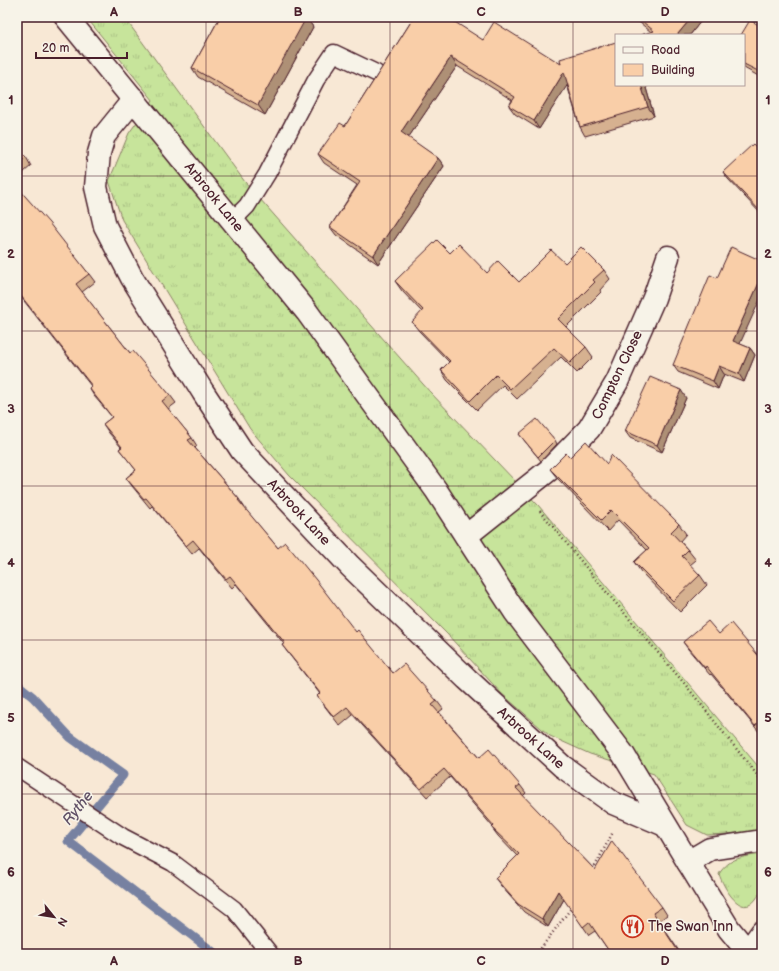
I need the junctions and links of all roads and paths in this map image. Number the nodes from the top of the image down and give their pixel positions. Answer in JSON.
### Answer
{"nodes":[{"id":1,"x":66,"y":17,"type":"edge"},
{"id":2,"x":376,"y":72,"type":"dead end"},
{"id":3,"x":134,"y":99,"type":"junction"},
{"id":4,"x":233,"y":220,"type":"junction"},
{"id":5,"x":668,"y":257,"type":"dead end"},
{"id":6,"x":536,"y":481,"type":"junction"},
{"id":7,"x":466,"y":536,"type":"junction"},
{"id":8,"x":17,"y":767,"type":"edge"},
{"id":9,"x":762,"y":781,"type":"edge"},
{"id":10,"x":622,"y":807,"type":"junction"},
{"id":11,"x":665,"y":825,"type":"junction"},
{"id":12,"x":762,"y":840,"type":"edge"},
{"id":13,"x":688,"y":862,"type":"junction"},
{"id":14,"x":590,"y":876,"type":"edge"},
{"id":15,"x":576,"y":902,"type":"edge"},
{"id":16,"x":762,"y":932,"type":"edge"},
{"id":17,"x":747,"y":953,"type":"edge"},
{"id":18,"x":270,"y":954,"type":"edge"},
{"id":19,"x":535,"y":954,"type":"edge"}],
"edges":[{"from":1,"to":3,"type":"street","name":"Arbrook Lane"},
{"from":2,"to":4,"type":"lane"},
{"from":3,"to":4,"type":"street","name":"Arbrook Lane"},
{"from":3,"to":10,"type":"street","name":"Arbrook Lane"},
{"from":4,"to":7,"type":"street","name":"Arbrook Lane"},
{"from":5,"to":6,"type":"street","name":"Compton Close"},
{"from":6,"to":7,"type":"street","name":"Compton Close"},
{"from":6,"to":9,"type":"path"},
{"from":7,"to":11,"type":"street","name":"Arbrook Lane"},
{"from":8,"to":18,"type":"lane"},
{"from":10,"to":11,"type":"street","name":"Arbrook Lane"},
{"from":10,"to":14,"type":"path"},
{"from":11,"to":13,"type":"street","name":"Arbrook Lane"},
{"from":12,"to":13,"type":"street"},
{"from":13,"to":17,"type":"street","name":"Arbrook Lane"},
{"from":15,"to":19,"type":"path"},
{"from":16,"to":17,"type":"street"}]}
